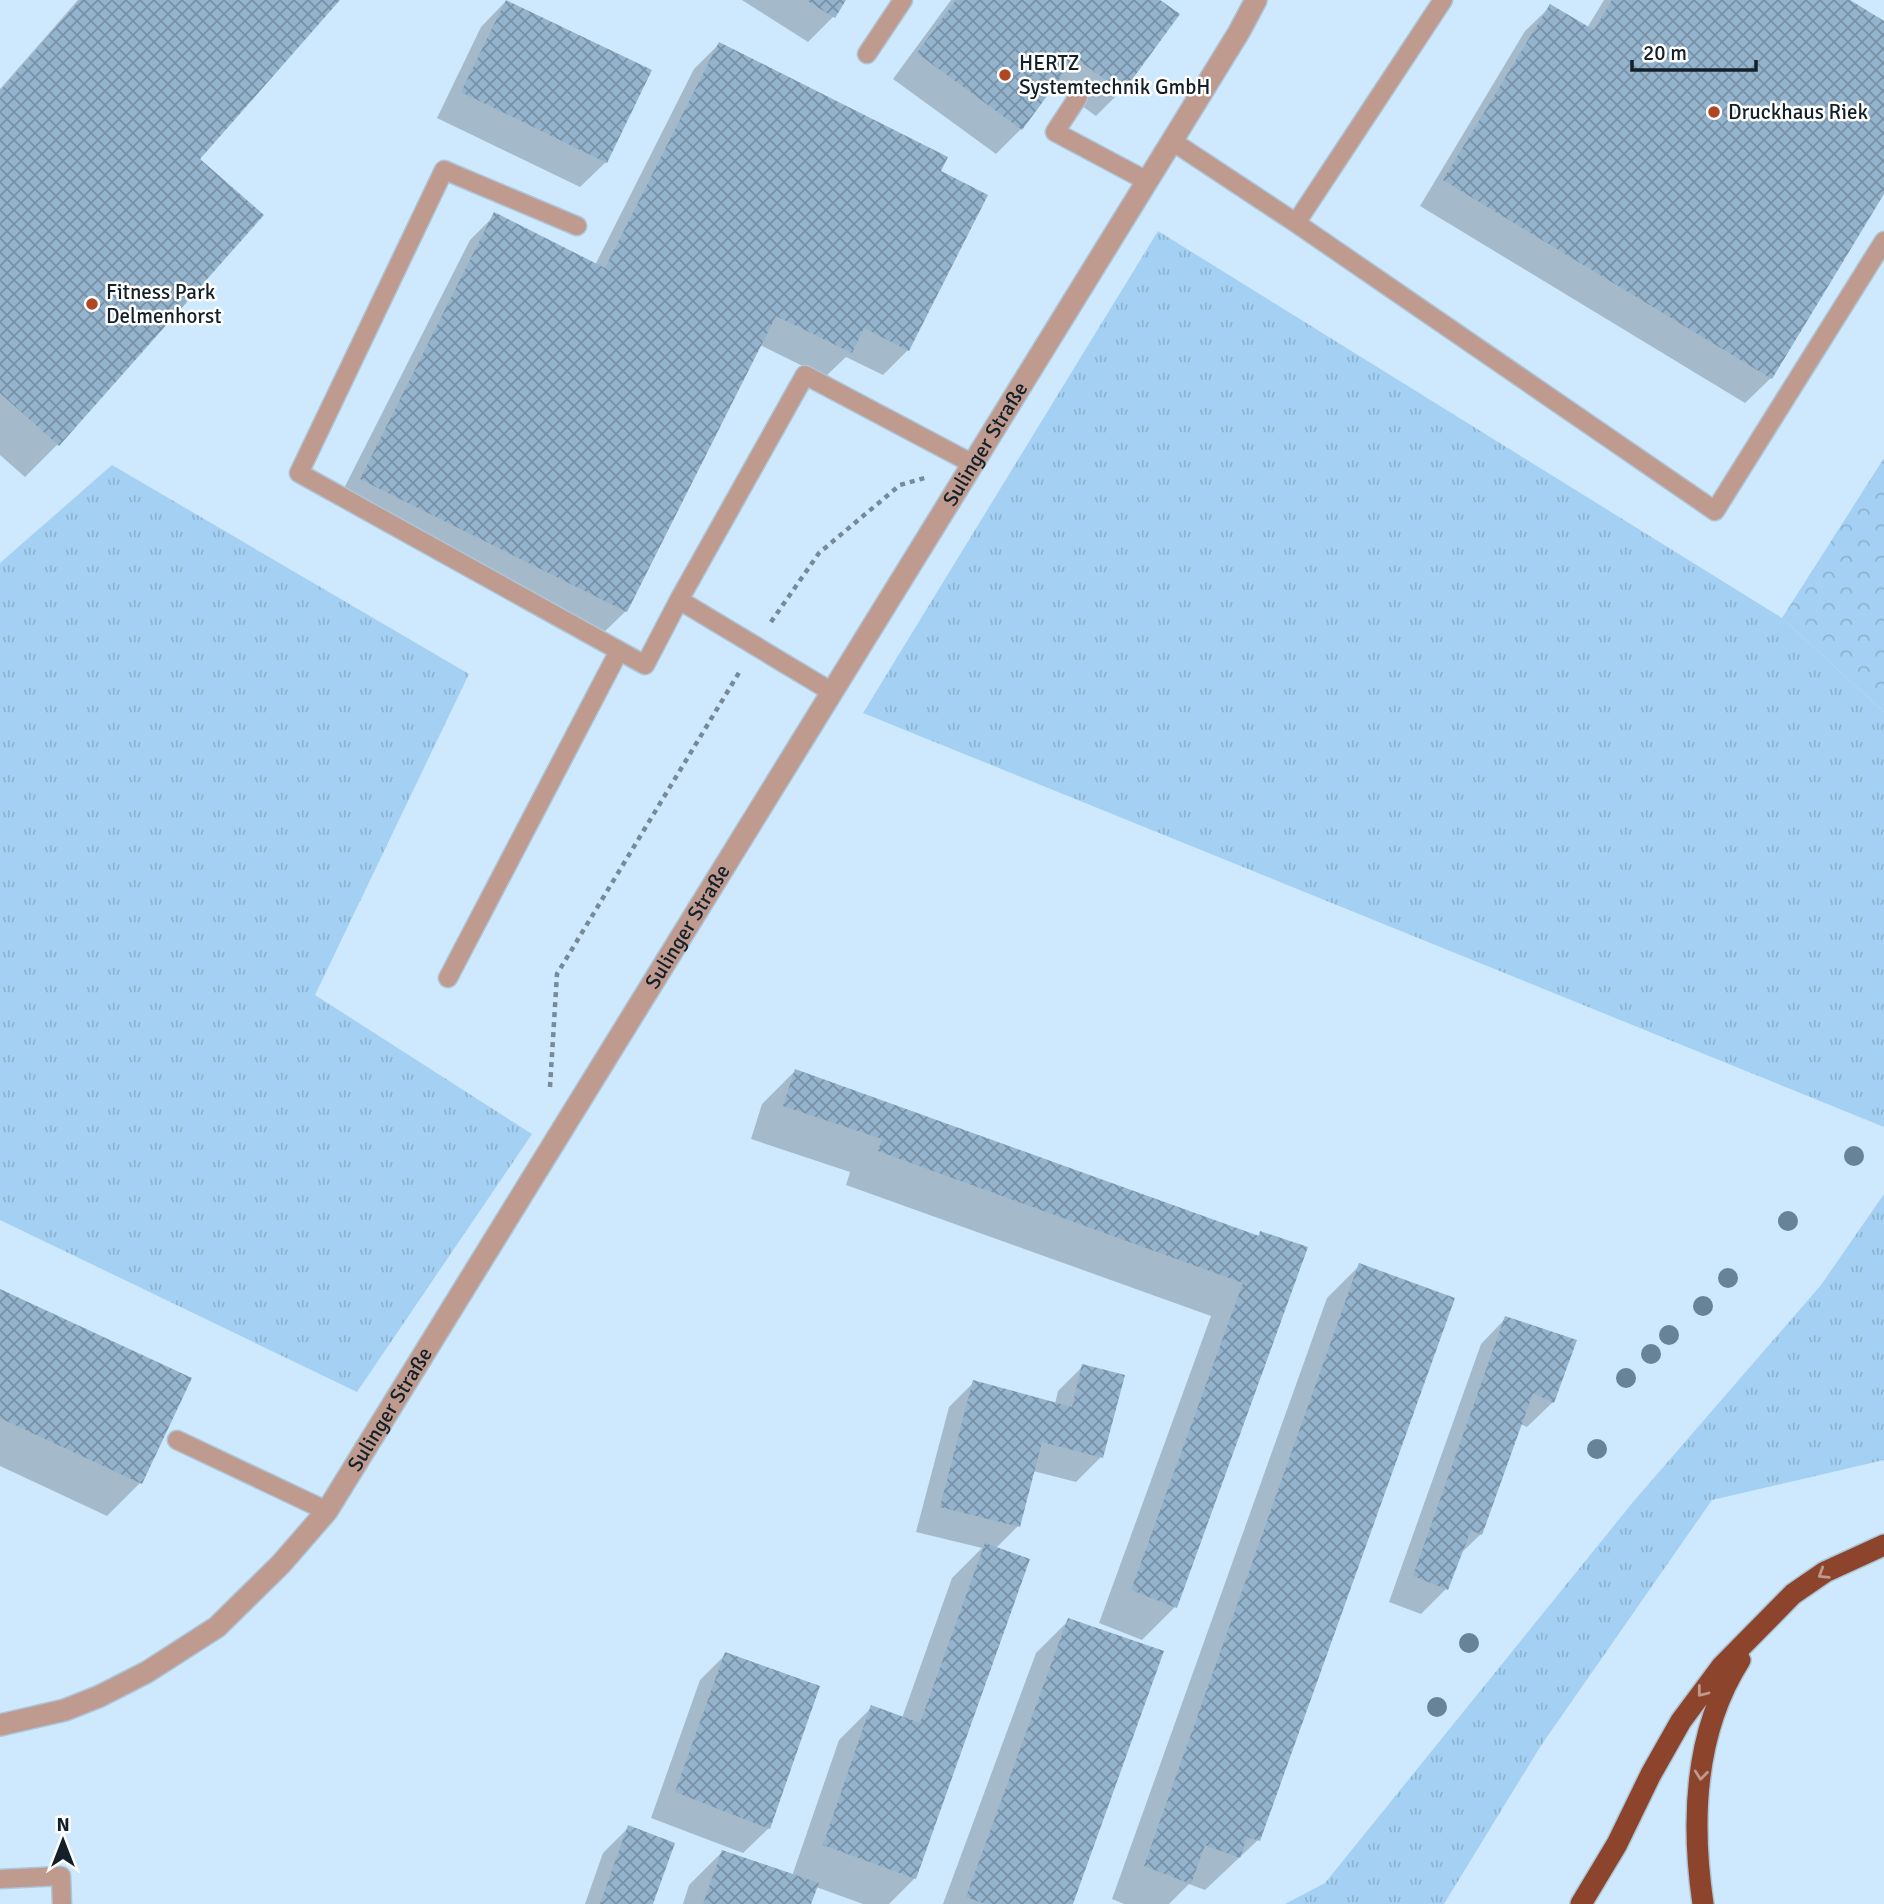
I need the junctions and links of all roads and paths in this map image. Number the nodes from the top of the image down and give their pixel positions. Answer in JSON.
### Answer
{"nodes":[{"id":1,"x":903,"y":0,"type":"edge"},
{"id":2,"x":1256,"y":0,"type":"edge"},
{"id":3,"x":1443,"y":0,"type":"edge"},
{"id":4,"x":867,"y":54,"type":"dead end"},
{"id":5,"x":1078,"y":97,"type":"dead end"},
{"id":6,"x":1172,"y":141,"type":"junction"},
{"id":7,"x":1147,"y":181,"type":"junction"},
{"id":8,"x":1296,"y":223,"type":"junction"},
{"id":9,"x":577,"y":226,"type":"dead end"},
{"id":10,"x":1884,"y":241,"type":"edge"},
{"id":11,"x":973,"y":464,"type":"junction"},
{"id":12,"x":679,"y":600,"type":"junction"},
{"id":13,"x":755,"y":645,"type":"junction"},
{"id":14,"x":619,"y":651,"type":"junction"},
{"id":15,"x":832,"y":692,"type":"junction"},
{"id":16,"x":448,"y":978,"type":"dead end"},
{"id":17,"x":550,"y":1091,"type":"dead end"},
{"id":18,"x":177,"y":1440,"type":"dead end"},
{"id":19,"x":327,"y":1511,"type":"junction"},
{"id":20,"x":1884,"y":1545,"type":"edge"},
{"id":21,"x":1763,"y":1623,"type":"junction"},
{"id":22,"x":0,"y":1726,"type":"edge"},
{"id":23,"x":0,"y":1878,"type":"edge"},
{"id":24,"x":62,"y":1904,"type":"edge"},
{"id":25,"x":1581,"y":1904,"type":"edge"},
{"id":26,"x":1703,"y":1904,"type":"edge"}],
"edges":[{"from":1,"to":4,"type":"lane"},
{"from":2,"to":6,"type":"street","name":"Sulinger Straße"},
{"from":3,"to":8,"type":"lane"},
{"from":5,"to":7,"type":"lane"},
{"from":6,"to":7,"type":"street","name":"Sulinger Straße"},
{"from":6,"to":8,"type":"lane"},
{"from":7,"to":11,"type":"street","name":"Sulinger Straße"},
{"from":8,"to":10,"type":"lane"},
{"from":9,"to":14,"type":"lane"},
{"from":11,"to":12,"type":"lane"},
{"from":11,"to":13,"type":"path"},
{"from":11,"to":15,"type":"street","name":"Sulinger Straße"},
{"from":12,"to":13,"type":"lane"},
{"from":12,"to":14,"type":"lane"},
{"from":13,"to":15,"type":"lane"},
{"from":13,"to":17,"type":"path"},
{"from":14,"to":16,"type":"lane"},
{"from":15,"to":19,"type":"street","name":"Sulinger Straße"},
{"from":18,"to":19,"type":"lane"},
{"from":19,"to":22,"type":"street","name":"Sulinger Straße"},
{"from":20,"to":21,"type":"highway","one_way":true},
{"from":21,"to":25,"type":"highway","one_way":true},
{"from":21,"to":26,"type":"highway","one_way":true},
{"from":23,"to":24,"type":"lane"}]}
